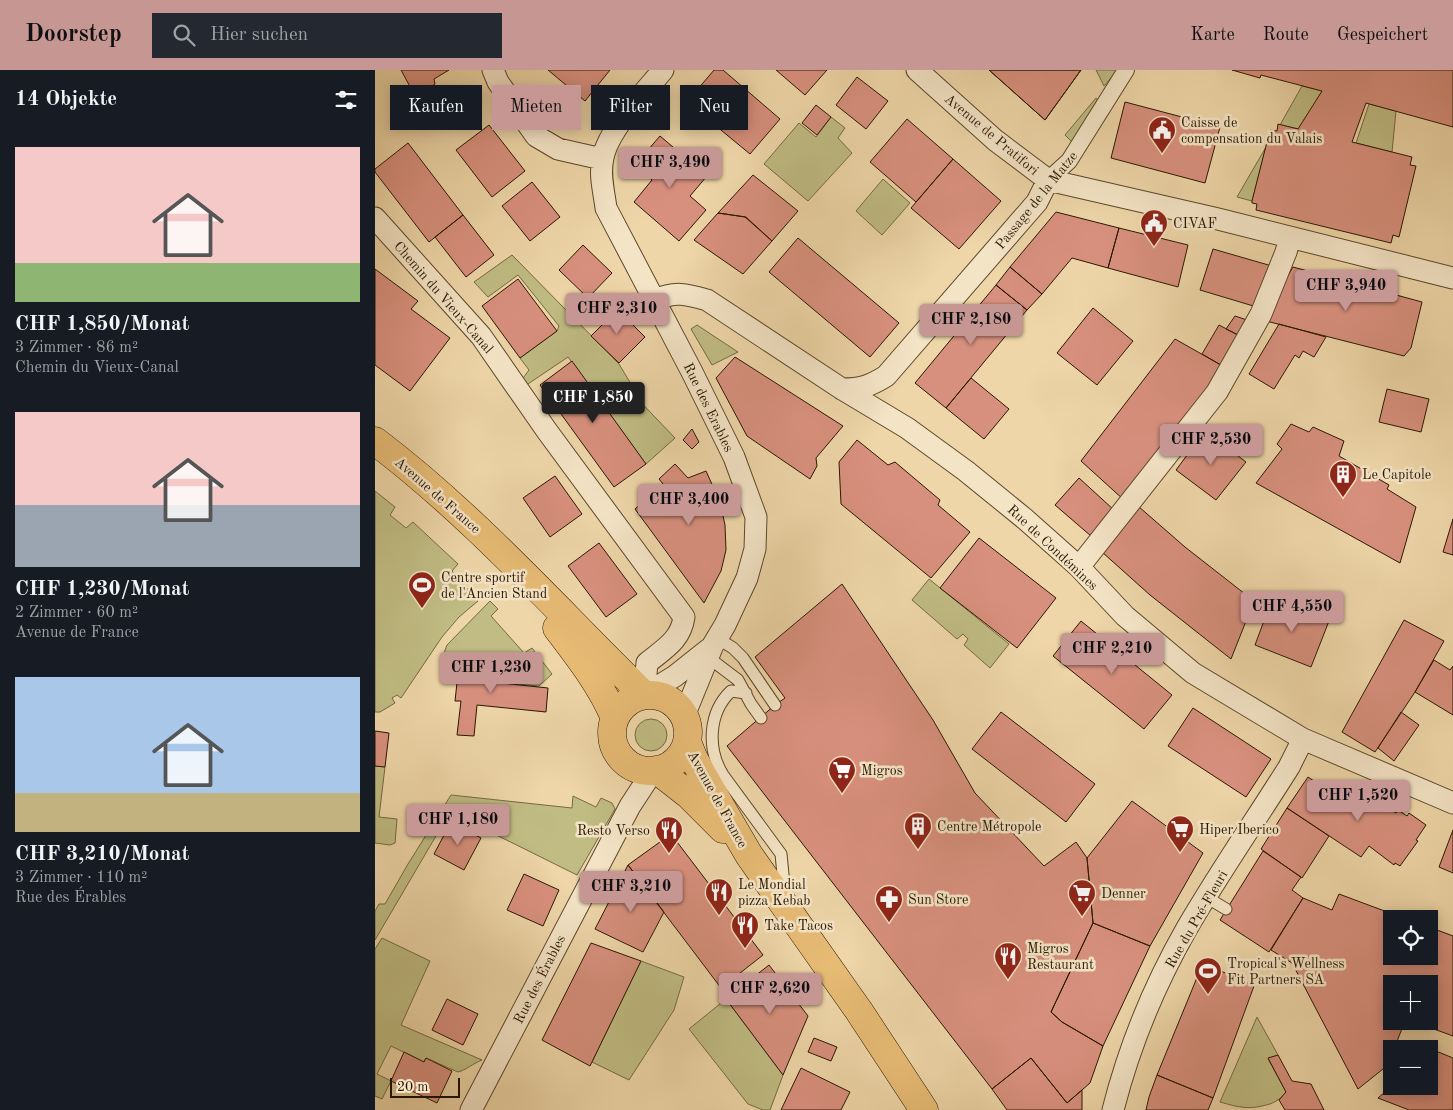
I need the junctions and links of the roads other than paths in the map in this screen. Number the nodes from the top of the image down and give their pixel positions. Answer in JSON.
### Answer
{"nodes":[{"id":1,"x":493,"y":70,"type":"edge"},
{"id":2,"x":663,"y":70,"type":"edge"},
{"id":3,"x":917,"y":70,"type":"edge"},
{"id":4,"x":1126,"y":70,"type":"edge"},
{"id":5,"x":602,"y":158,"type":"junction"},
{"id":6,"x":1048,"y":180,"type":"junction"},
{"id":7,"x":375,"y":218,"type":"edge"},
{"id":8,"x":1290,"y":238,"type":"junction"},
{"id":9,"x":1453,"y":278,"type":"edge"},
{"id":10,"x":655,"y":300,"type":"junction"},
{"id":11,"x":842,"y":389,"type":"junction"},
{"id":12,"x":375,"y":441,"type":"edge"},
{"id":13,"x":500,"y":550,"type":"junction"},
{"id":14,"x":1079,"y":567,"type":"junction"},
{"id":15,"x":710,"y":649,"type":"junction"},
{"id":16,"x":746,"y":693,"type":"junction"},
{"id":17,"x":644,"y":695,"type":"junction"},
{"id":18,"x":775,"y":704,"type":"dead end"},
{"id":19,"x":615,"y":718,"type":"junction"},
{"id":20,"x":761,"y":718,"type":"dead end"},
{"id":21,"x":686,"y":729,"type":"junction"},
{"id":22,"x":1303,"y":739,"type":"junction"},
{"id":23,"x":655,"y":771,"type":"junction"},
{"id":24,"x":1453,"y":803,"type":"edge"},
{"id":25,"x":749,"y":855,"type":"junction"},
{"id":26,"x":1206,"y":897,"type":"junction"},
{"id":27,"x":786,"y":906,"type":"junction"},
{"id":28,"x":1227,"y":909,"type":"dead end"},
{"id":29,"x":859,"y":1011,"type":"junction"},
{"id":30,"x":471,"y":1110,"type":"edge"},
{"id":31,"x":924,"y":1110,"type":"edge"},
{"id":32,"x":942,"y":1110,"type":"edge"},
{"id":33,"x":1113,"y":1110,"type":"edge"}],
"edges":[{"from":1,"to":5,"type":"street"},
{"from":2,"to":5,"type":"street","name":"Rue des Erables"},
{"from":3,"to":6,"type":"street","name":"Avenue de Pratifori"},
{"from":4,"to":6,"type":"street","name":"Passage de la Matze"},
{"from":5,"to":10,"type":"street","name":"Rue des Erables"},
{"from":6,"to":8,"type":"street","name":"Avenue de Pratifori"},
{"from":6,"to":11,"type":"street","name":"Passage de la Matze"},
{"from":7,"to":17,"type":"street","name":"Chemin du Vieux-Canal"},
{"from":8,"to":9,"type":"street","name":"Avenue de Pratifori"},
{"from":8,"to":14,"type":"street"},
{"from":10,"to":11,"type":"street","name":"Rue de Condémines"},
{"from":10,"to":15,"type":"street","name":"Rue des Erables"},
{"from":11,"to":14,"type":"street","name":"Rue de Condémines"},
{"from":12,"to":13,"type":"main road","name":"Avenue de France"},
{"from":13,"to":17,"type":"main road","name":"Avenue de France"},
{"from":13,"to":19,"type":"main road","name":"Avenue de France"},
{"from":14,"to":22,"type":"street","name":"Rue de Condémines"},
{"from":15,"to":16,"type":"lane"},
{"from":15,"to":17,"type":"street"},
{"from":15,"to":18,"type":"lane"},
{"from":15,"to":21,"type":"street"},
{"from":16,"to":20,"type":"lane"},
{"from":16,"to":27,"type":"lane"},
{"from":17,"to":19,"type":"main road"},
{"from":17,"to":21,"type":"main road"},
{"from":19,"to":23,"type":"main road"},
{"from":21,"to":23,"type":"main road"},
{"from":21,"to":25,"type":"main road","name":"Avenue de France"},
{"from":22,"to":24,"type":"street","name":"Rue de Condémines"},
{"from":22,"to":26,"type":"street","name":"Rue du Pré-Fleuri"},
{"from":23,"to":25,"type":"main road","name":"Avenue de France"},
{"from":23,"to":30,"type":"street","name":"Rue des Érables"},
{"from":25,"to":27,"type":"main road","name":"Avenue de France"},
{"from":26,"to":28,"type":"lane"},
{"from":26,"to":33,"type":"street","name":"Rue du Pré-Fleuri"},
{"from":27,"to":29,"type":"main road","name":"Avenue de France"},
{"from":29,"to":31,"type":"main road","name":"Avenue de France"},
{"from":29,"to":32,"type":"main road","name":"Avenue de France"}]}
